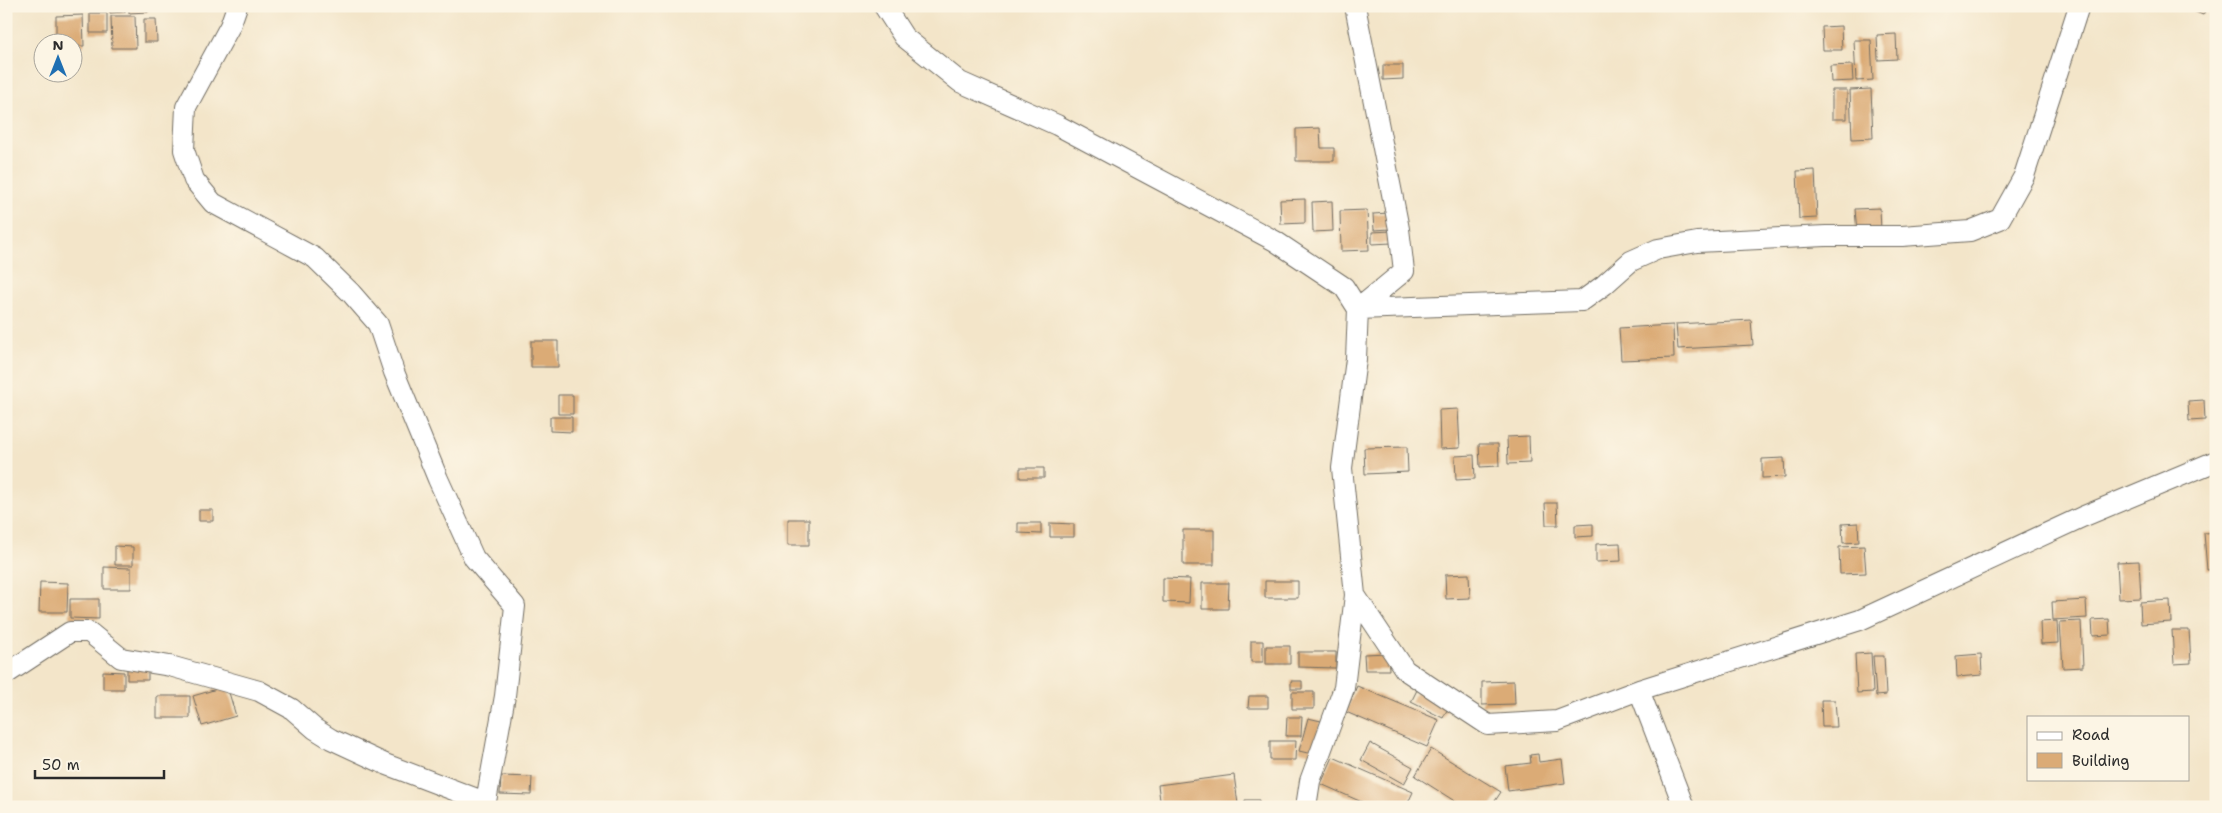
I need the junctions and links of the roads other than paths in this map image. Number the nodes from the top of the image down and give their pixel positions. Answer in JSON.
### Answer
{"nodes":[{"id":1,"x":237,"y":6,"type":"edge"},
{"id":2,"x":884,"y":6,"type":"edge"},
{"id":3,"x":1354,"y":6,"type":"edge"},
{"id":4,"x":2079,"y":6,"type":"edge"},
{"id":5,"x":1358,"y":309,"type":"junction"},
{"id":6,"x":2216,"y":461,"type":"edge"},
{"id":7,"x":1355,"y":595,"type":"junction"},
{"id":8,"x":6,"y":674,"type":"edge"},
{"id":9,"x":1639,"y":690,"type":"junction"},
{"id":10,"x":485,"y":805,"type":"edge"},
{"id":11,"x":1306,"y":807,"type":"edge"},
{"id":12,"x":1684,"y":807,"type":"edge"}],
"edges":[{"from":1,"to":10,"type":"street"},
{"from":2,"to":5,"type":"street"},
{"from":3,"to":5,"type":"street"},
{"from":4,"to":5,"type":"street"},
{"from":5,"to":7,"type":"street"},
{"from":6,"to":9,"type":"street"},
{"from":7,"to":9,"type":"street"},
{"from":7,"to":11,"type":"street"},
{"from":8,"to":10,"type":"street"},
{"from":9,"to":12,"type":"street"}]}
